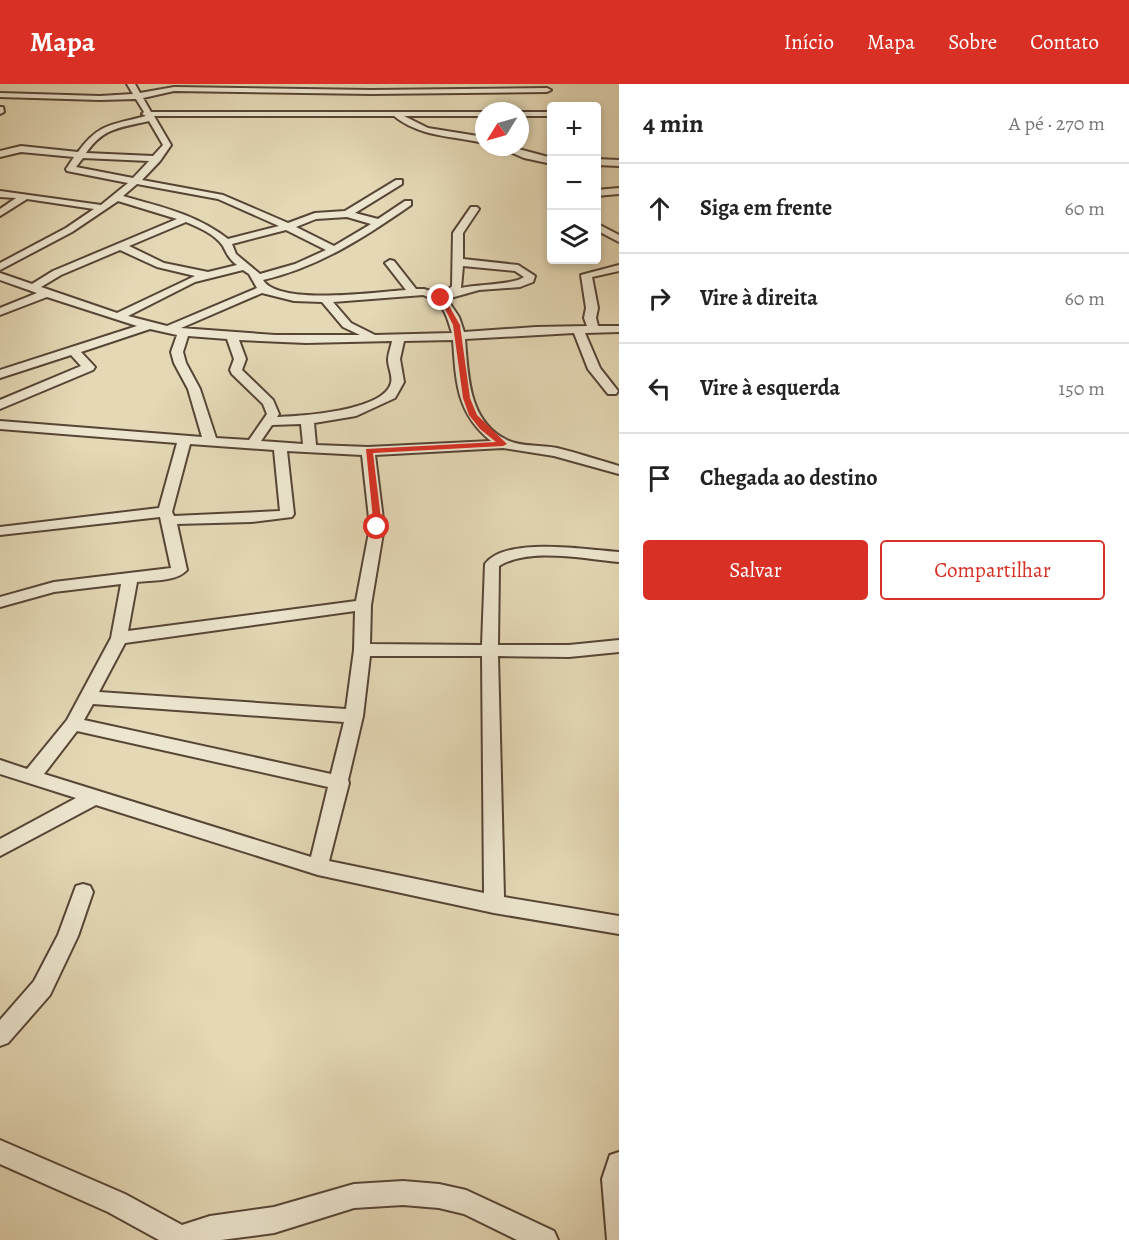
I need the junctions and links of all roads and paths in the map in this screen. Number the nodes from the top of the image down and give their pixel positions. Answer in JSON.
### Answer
{"nodes":[{"id":1,"x":131,"y":84,"type":"edge"},
{"id":2,"x":547,"y":90,"type":"dead end"},
{"id":3,"x":0,"y":94,"type":"edge"},
{"id":4,"x":139,"y":96,"type":"junction"},
{"id":5,"x":396,"y":114,"type":"junction"},
{"id":6,"x":475,"y":114,"type":"edge"},
{"id":7,"x":529,"y":114,"type":"edge"},
{"id":8,"x":547,"y":114,"type":"edge"},
{"id":9,"x":148,"y":116,"type":"junction"},
{"id":10,"x":475,"y":138,"type":"edge"},
{"id":11,"x":0,"y":154,"type":"edge"},
{"id":12,"x":79,"y":155,"type":"junction"},
{"id":13,"x":527,"y":156,"type":"edge"},
{"id":14,"x":157,"y":159,"type":"junction"},
{"id":15,"x":547,"y":160,"type":"edge"},
{"id":16,"x":601,"y":162,"type":"edge"},
{"id":17,"x":619,"y":163,"type":"edge"},
{"id":18,"x":139,"y":180,"type":"junction"},
{"id":19,"x":399,"y":182,"type":"dead end"},
{"id":20,"x":619,"y":191,"type":"edge"},
{"id":21,"x":601,"y":193,"type":"edge"},
{"id":22,"x":0,"y":194,"type":"edge"},
{"id":23,"x":25,"y":196,"type":"junction"},
{"id":24,"x":118,"y":198,"type":"junction"},
{"id":25,"x":408,"y":203,"type":"dead end"},
{"id":26,"x":103,"y":208,"type":"junction"},
{"id":27,"x":474,"y":209,"type":"dead end"},
{"id":28,"x":0,"y":213,"type":"edge"},
{"id":29,"x":347,"y":214,"type":"junction"},
{"id":30,"x":187,"y":218,"type":"junction"},
{"id":31,"x":380,"y":223,"type":"junction"},
{"id":32,"x":287,"y":227,"type":"junction"},
{"id":33,"x":601,"y":228,"type":"edge"},
{"id":34,"x":619,"y":239,"type":"edge"},
{"id":35,"x":226,"y":242,"type":"junction"},
{"id":36,"x":122,"y":247,"type":"junction"},
{"id":37,"x":334,"y":250,"type":"junction"},
{"id":38,"x":457,"y":262,"type":"junction"},
{"id":39,"x":390,"y":263,"type":"dead end"},
{"id":40,"x":245,"y":266,"type":"junction"},
{"id":41,"x":0,"y":267,"type":"edge"},
{"id":42,"x":619,"y":268,"type":"edge"},
{"id":43,"x":206,"y":275,"type":"junction"},
{"id":44,"x":0,"y":276,"type":"edge"},
{"id":45,"x":260,"y":284,"type":"junction"},
{"id":46,"x":33,"y":287,"type":"junction"},
{"id":47,"x":413,"y":292,"type":"junction"},
{"id":48,"x":46,"y":293,"type":"junction"},
{"id":49,"x":453,"y":293,"type":"junction"},
{"id":50,"x":441,"y":298,"type":"junction"},
{"id":51,"x":325,"y":299,"type":"junction"},
{"id":52,"x":0,"y":312,"type":"edge"},
{"id":53,"x":118,"y":317,"type":"junction"},
{"id":54,"x":148,"y":326,"type":"junction"},
{"id":55,"x":170,"y":329,"type":"junction"},
{"id":56,"x":578,"y":329,"type":"junction"},
{"id":57,"x":593,"y":329,"type":"junction"},
{"id":58,"x":619,"y":329,"type":"edge"},
{"id":59,"x":184,"y":332,"type":"junction"},
{"id":60,"x":459,"y":336,"type":"junction"},
{"id":61,"x":232,"y":337,"type":"junction"},
{"id":62,"x":374,"y":338,"type":"junction"},
{"id":63,"x":398,"y":344,"type":"junction"},
{"id":64,"x":73,"y":350,"type":"junction"},
{"id":65,"x":0,"y":374,"type":"edge"},
{"id":66,"x":612,"y":391,"type":"dead end"},
{"id":67,"x":0,"y":405,"type":"edge"},
{"id":68,"x":307,"y":420,"type":"junction"},
{"id":69,"x":269,"y":421,"type":"junction"},
{"id":70,"x":0,"y":425,"type":"edge"},
{"id":71,"x":185,"y":439,"type":"junction"},
{"id":72,"x":210,"y":441,"type":"junction"},
{"id":73,"x":503,"y":444,"type":"junction"},
{"id":74,"x":252,"y":446,"type":"junction"},
{"id":75,"x":279,"y":447,"type":"junction"},
{"id":76,"x":310,"y":449,"type":"junction"},
{"id":77,"x":368,"y":451,"type":"junction"},
{"id":78,"x":619,"y":470,"type":"edge"},
{"id":79,"x":167,"y":516,"type":"junction"},
{"id":80,"x":0,"y":531,"type":"edge"},
{"id":81,"x":619,"y":557,"type":"edge"},
{"id":82,"x":130,"y":578,"type":"junction"},
{"id":83,"x":0,"y":602,"type":"edge"},
{"id":84,"x":363,"y":605,"type":"junction"},
{"id":85,"x":118,"y":638,"type":"junction"},
{"id":86,"x":619,"y":646,"type":"edge"},
{"id":87,"x":362,"y":650,"type":"junction"},
{"id":88,"x":490,"y":651,"type":"junction"},
{"id":89,"x":87,"y":697,"type":"junction"},
{"id":90,"x":354,"y":716,"type":"junction"},
{"id":91,"x":73,"y":724,"type":"junction"},
{"id":92,"x":0,"y":767,"type":"edge"},
{"id":93,"x":31,"y":777,"type":"junction"},
{"id":94,"x":340,"y":783,"type":"junction"},
{"id":95,"x":94,"y":797,"type":"junction"},
{"id":96,"x":0,"y":848,"type":"edge"},
{"id":97,"x":318,"y":867,"type":"junction"},
{"id":98,"x":83,"y":892,"type":"dead end"},
{"id":99,"x":494,"y":904,"type":"junction"},
{"id":100,"x":619,"y":925,"type":"edge"},
{"id":101,"x":0,"y":1036,"type":"edge"},
{"id":102,"x":0,"y":1152,"type":"edge"},
{"id":103,"x":619,"y":1164,"type":"edge"},
{"id":104,"x":181,"y":1239,"type":"edge"},
{"id":105,"x":619,"y":1239,"type":"edge"},
{"id":106,"x":545,"y":1240,"type":"edge"}],
"edges":[{"from":1,"to":4,"type":"street"},
{"from":2,"to":4,"type":"street"},
{"from":3,"to":4,"type":"street"},
{"from":4,"to":9,"type":"street"},
{"from":5,"to":6,"type":"street"},
{"from":5,"to":9,"type":"street"},
{"from":5,"to":10,"type":"street"},
{"from":7,"to":8,"type":"street"},
{"from":9,"to":12,"type":"street"},
{"from":9,"to":14,"type":"street"},
{"from":11,"to":12,"type":"street"},
{"from":12,"to":14,"type":"street"},
{"from":12,"to":18,"type":"street"},
{"from":13,"to":15,"type":"street"},
{"from":14,"to":18,"type":"street"},
{"from":16,"to":17,"type":"street"},
{"from":18,"to":24,"type":"street"},
{"from":18,"to":32,"type":"street"},
{"from":19,"to":29,"type":"street"},
{"from":20,"to":21,"type":"street"},
{"from":22,"to":23,"type":"street"},
{"from":23,"to":26,"type":"street"},
{"from":23,"to":28,"type":"street"},
{"from":24,"to":26,"type":"street"},
{"from":24,"to":30,"type":"street"},
{"from":25,"to":31,"type":"street"},
{"from":26,"to":41,"type":"street"},
{"from":27,"to":38,"type":"street"},
{"from":29,"to":31,"type":"street"},
{"from":29,"to":32,"type":"street"},
{"from":30,"to":35,"type":"street"},
{"from":30,"to":36,"type":"street"},
{"from":31,"to":37,"type":"street"},
{"from":32,"to":35,"type":"street"},
{"from":32,"to":37,"type":"street"},
{"from":33,"to":34,"type":"street"},
{"from":35,"to":40,"type":"street"},
{"from":36,"to":43,"type":"street"},
{"from":36,"to":46,"type":"street"},
{"from":37,"to":45,"type":"street"},
{"from":38,"to":49,"type":"street"},
{"from":38,"to":49,"type":"street"},
{"from":39,"to":47,"type":"street"},
{"from":40,"to":43,"type":"street"},
{"from":40,"to":45,"type":"street"},
{"from":42,"to":57,"type":"street"},
{"from":43,"to":53,"type":"street"},
{"from":44,"to":46,"type":"street"},
{"from":45,"to":51,"type":"street"},
{"from":45,"to":55,"type":"street"},
{"from":46,"to":48,"type":"street"},
{"from":47,"to":50,"type":"street"},
{"from":47,"to":51,"type":"street"},
{"from":48,"to":52,"type":"street"},
{"from":48,"to":53,"type":"street"},
{"from":49,"to":50,"type":"street"},
{"from":50,"to":60,"type":"street"},
{"from":51,"to":62,"type":"street"},
{"from":53,"to":54,"type":"street"},
{"from":54,"to":55,"type":"street"},
{"from":54,"to":64,"type":"street"},
{"from":55,"to":59,"type":"street"},
{"from":56,"to":57,"type":"street"},
{"from":56,"to":60,"type":"street"},
{"from":56,"to":66,"type":"street"},
{"from":57,"to":58,"type":"street"},
{"from":59,"to":61,"type":"street"},
{"from":59,"to":72,"type":"street"},
{"from":60,"to":63,"type":"street"},
{"from":60,"to":73,"type":"street"},
{"from":61,"to":62,"type":"street"},
{"from":61,"to":69,"type":"street"},
{"from":62,"to":63,"type":"street"},
{"from":63,"to":68,"type":"street"},
{"from":64,"to":65,"type":"street"},
{"from":64,"to":67,"type":"street"},
{"from":68,"to":69,"type":"street"},
{"from":68,"to":76,"type":"street"},
{"from":69,"to":74,"type":"street"},
{"from":70,"to":71,"type":"street"},
{"from":71,"to":72,"type":"street"},
{"from":71,"to":79,"type":"street"},
{"from":72,"to":74,"type":"street"},
{"from":73,"to":77,"type":"street"},
{"from":73,"to":78,"type":"street"},
{"from":74,"to":75,"type":"street"},
{"from":75,"to":76,"type":"street"},
{"from":75,"to":79,"type":"street"},
{"from":76,"to":77,"type":"street"},
{"from":77,"to":84,"type":"street"},
{"from":79,"to":80,"type":"street"},
{"from":79,"to":82,"type":"street"},
{"from":81,"to":88,"type":"street"},
{"from":82,"to":83,"type":"street"},
{"from":82,"to":85,"type":"street"},
{"from":84,"to":85,"type":"street"},
{"from":84,"to":87,"type":"street"},
{"from":85,"to":89,"type":"street"},
{"from":86,"to":88,"type":"street"},
{"from":87,"to":88,"type":"street"},
{"from":87,"to":90,"type":"street"},
{"from":88,"to":99,"type":"street"},
{"from":89,"to":90,"type":"street"},
{"from":89,"to":91,"type":"street"},
{"from":90,"to":94,"type":"street"},
{"from":91,"to":93,"type":"street"},
{"from":91,"to":94,"type":"street"},
{"from":92,"to":93,"type":"street"},
{"from":93,"to":95,"type":"street"},
{"from":94,"to":97,"type":"street"},
{"from":95,"to":96,"type":"street"},
{"from":95,"to":97,"type":"street"},
{"from":97,"to":99,"type":"street"},
{"from":98,"to":101,"type":"street"},
{"from":99,"to":100,"type":"street"},
{"from":102,"to":104,"type":"street"},
{"from":103,"to":105,"type":"street"},
{"from":104,"to":106,"type":"street"}]}
